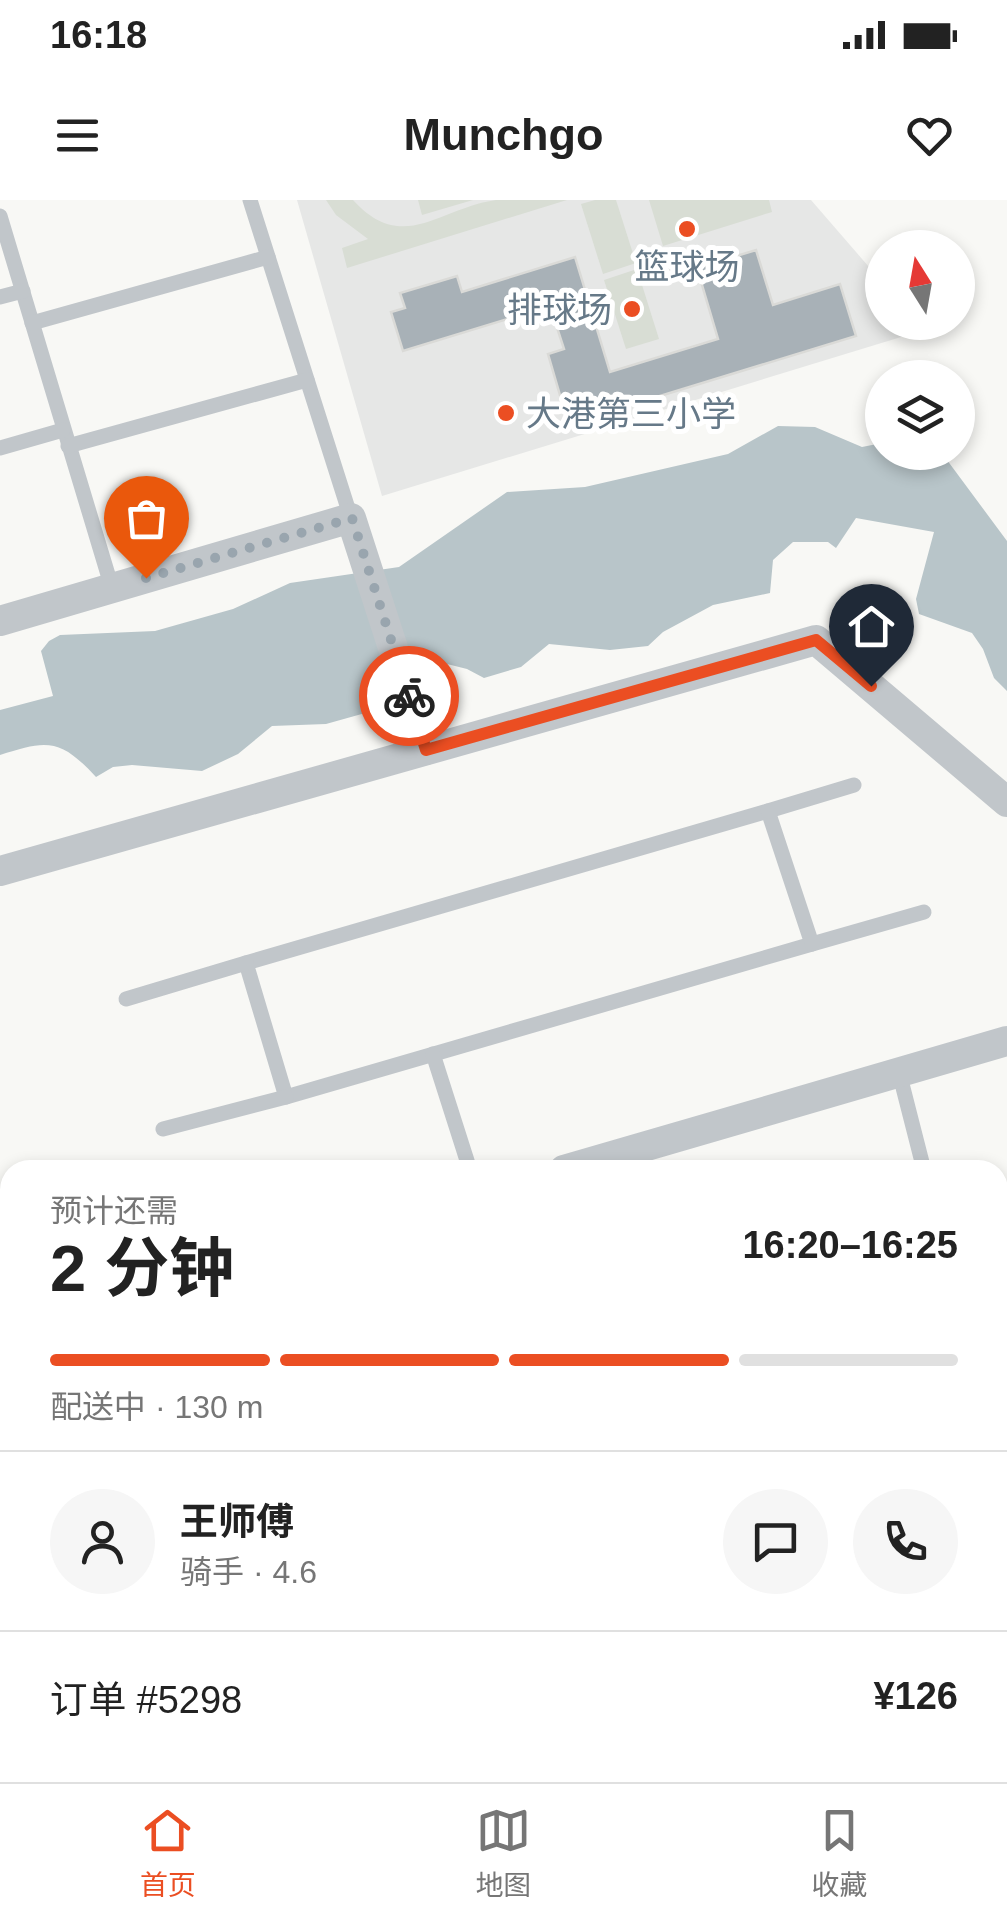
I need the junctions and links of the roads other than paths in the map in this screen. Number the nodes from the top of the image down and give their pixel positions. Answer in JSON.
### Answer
{"nodes":[{"id":1,"x":250,"y":200,"type":"edge"},
{"id":2,"x":0,"y":216,"type":"edge"},
{"id":3,"x":268,"y":257,"type":"junction"},
{"id":4,"x":23,"y":291,"type":"junction"},
{"id":5,"x":0,"y":297,"type":"edge"},
{"id":6,"x":32,"y":323,"type":"junction"},
{"id":7,"x":307,"y":380,"type":"junction"},
{"id":8,"x":66,"y":438,"type":"junction"},
{"id":9,"x":0,"y":448,"type":"edge"},
{"id":10,"x":352,"y":518,"type":"junction"},
{"id":11,"x":112,"y":588,"type":"junction"},
{"id":12,"x":0,"y":621,"type":"edge"},
{"id":13,"x":426,"y":750,"type":"junction"},
{"id":14,"x":854,"y":785,"type":"dead end"},
{"id":15,"x":1007,"y":802,"type":"edge"},
{"id":16,"x":768,"y":811,"type":"junction"},
{"id":17,"x":0,"y":871,"type":"edge"},
{"id":18,"x":924,"y":912,"type":"dead end"},
{"id":19,"x":812,"y":944,"type":"junction"},
{"id":20,"x":246,"y":963,"type":"junction"},
{"id":21,"x":126,"y":998,"type":"dead end"},
{"id":22,"x":1007,"y":1041,"type":"edge"},
{"id":23,"x":433,"y":1054,"type":"junction"},
{"id":24,"x":898,"y":1072,"type":"junction"},
{"id":25,"x":286,"y":1096,"type":"junction"},
{"id":26,"x":163,"y":1129,"type":"dead end"},
{"id":27,"x":467,"y":1160,"type":"edge"},
{"id":28,"x":602,"y":1160,"type":"edge"},
{"id":29,"x":921,"y":1160,"type":"edge"}],
"edges":[{"from":1,"to":3,"type":"lane"},
{"from":2,"to":4,"type":"lane"},
{"from":3,"to":6,"type":"lane"},
{"from":3,"to":7,"type":"lane"},
{"from":4,"to":5,"type":"lane"},
{"from":4,"to":6,"type":"lane"},
{"from":6,"to":8,"type":"lane"},
{"from":7,"to":8,"type":"lane"},
{"from":7,"to":10,"type":"lane"},
{"from":8,"to":9,"type":"lane"},
{"from":8,"to":11,"type":"lane"},
{"from":10,"to":11,"type":"street"},
{"from":10,"to":13,"type":"street"},
{"from":11,"to":12,"type":"street"},
{"from":13,"to":15,"type":"street"},
{"from":13,"to":17,"type":"street"},
{"from":14,"to":16,"type":"lane"},
{"from":16,"to":19,"type":"lane"},
{"from":16,"to":20,"type":"lane"},
{"from":18,"to":19,"type":"lane"},
{"from":19,"to":23,"type":"lane"},
{"from":20,"to":21,"type":"lane"},
{"from":20,"to":25,"type":"lane"},
{"from":22,"to":24,"type":"street"},
{"from":23,"to":25,"type":"lane"},
{"from":23,"to":27,"type":"lane"},
{"from":24,"to":28,"type":"street"},
{"from":24,"to":29,"type":"lane"},
{"from":25,"to":26,"type":"lane"}]}
